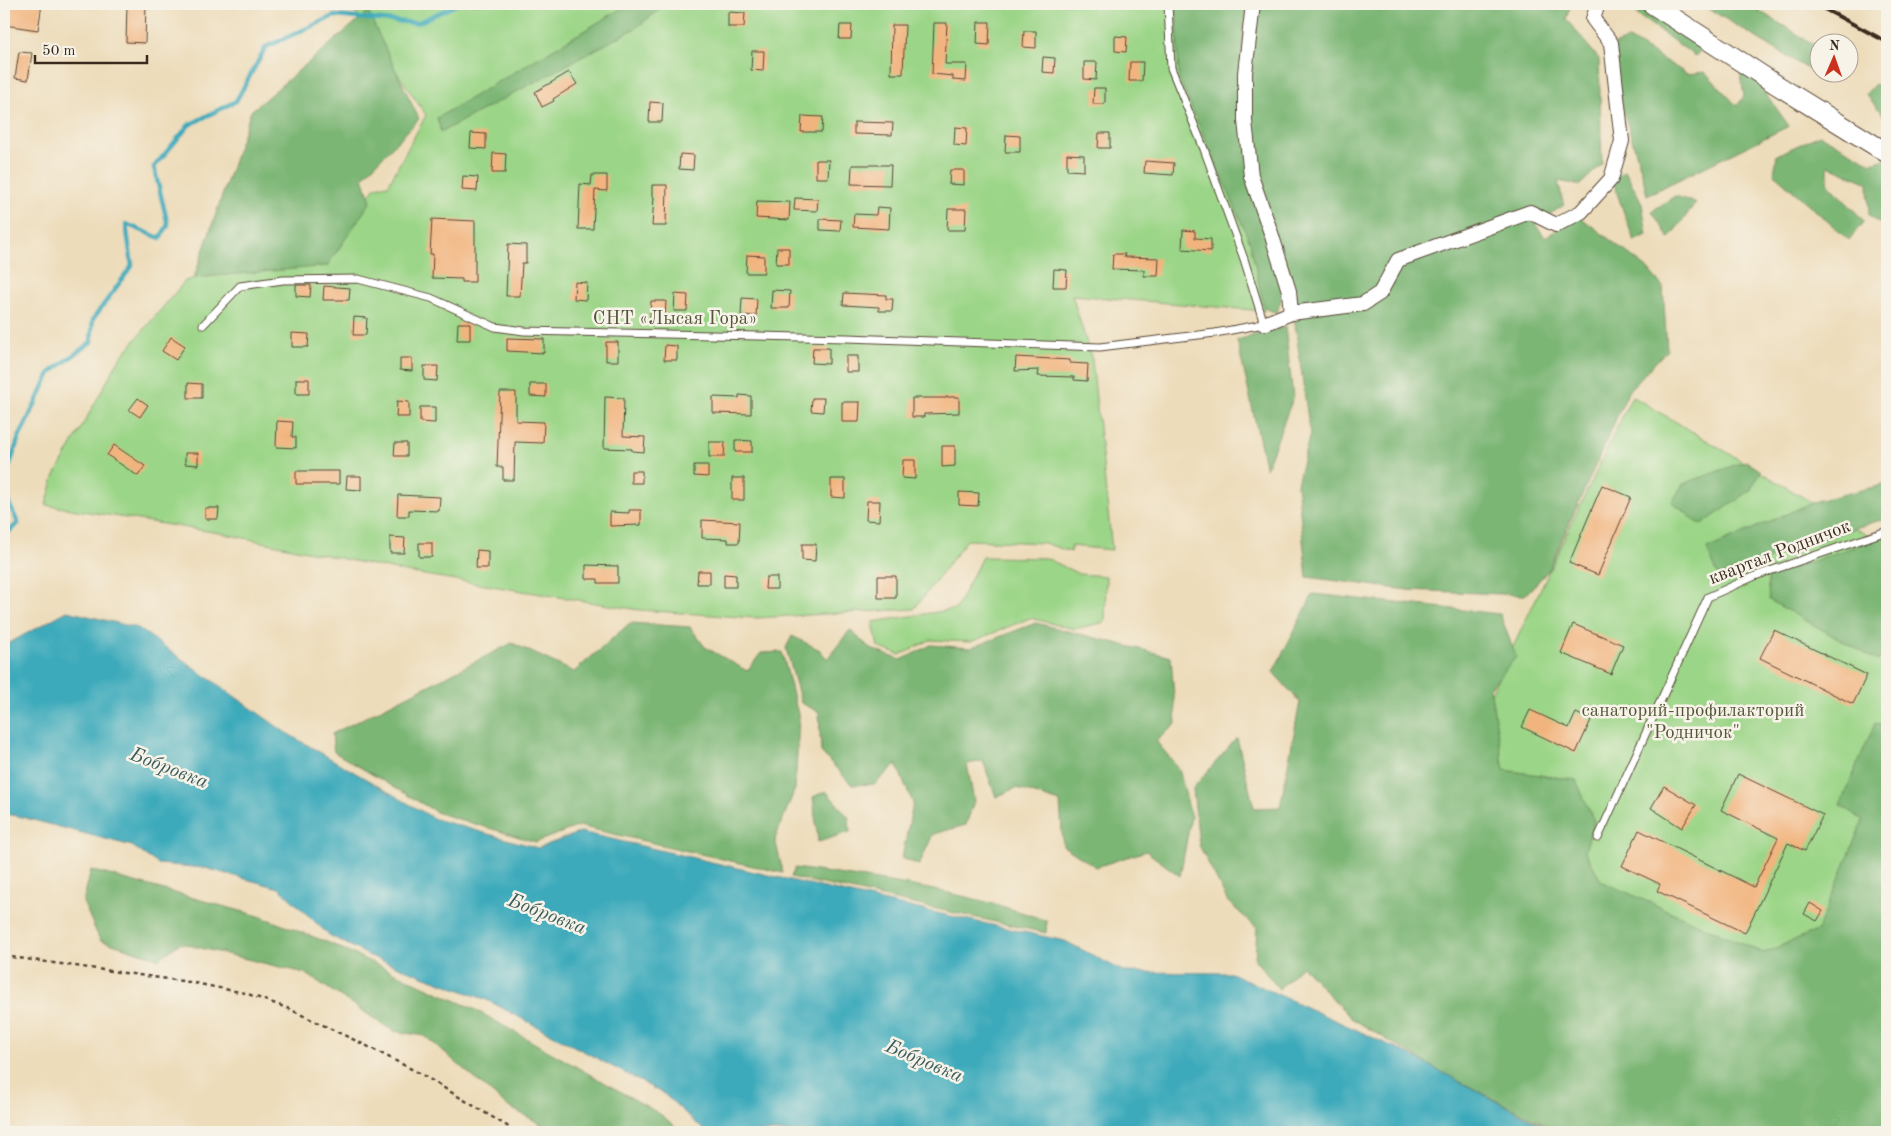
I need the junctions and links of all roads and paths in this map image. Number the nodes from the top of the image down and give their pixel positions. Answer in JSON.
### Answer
{"nodes":[{"id":1,"x":1168,"y":4,"type":"edge"},
{"id":2,"x":1253,"y":4,"type":"edge"},
{"id":3,"x":1598,"y":4,"type":"edge"},
{"id":4,"x":1652,"y":4,"type":"edge"},
{"id":5,"x":1887,"y":153,"type":"edge"},
{"id":6,"x":1291,"y":313,"type":"junction"},
{"id":7,"x":1264,"y":324,"type":"junction"},
{"id":8,"x":203,"y":325,"type":"dead end"},
{"id":9,"x":1887,"y":531,"type":"edge"},
{"id":10,"x":1598,"y":838,"type":"dead end"},
{"id":11,"x":4,"y":956,"type":"edge"},
{"id":12,"x":517,"y":1132,"type":"edge"}],
"edges":[{"from":1,"to":7,"type":"lane"},
{"from":2,"to":6,"type":"street"},
{"from":3,"to":6,"type":"street"},
{"from":4,"to":5,"type":"main road"},
{"from":6,"to":7,"type":"street"},
{"from":7,"to":8,"type":"lane"},
{"from":9,"to":10,"type":"lane","name":"квартал Родничок"},
{"from":11,"to":12,"type":"path"}]}
